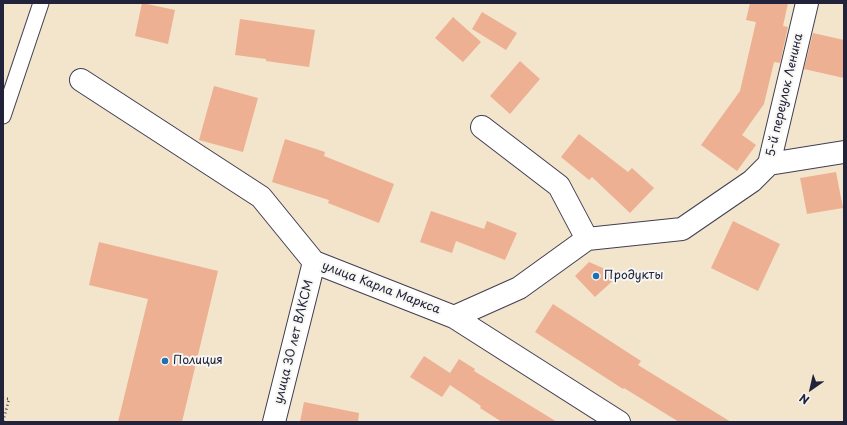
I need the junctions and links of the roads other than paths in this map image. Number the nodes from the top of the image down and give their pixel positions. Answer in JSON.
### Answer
{"nodes":[{"id":1,"x":41,"y":3,"type":"edge"},
{"id":2,"x":808,"y":3,"type":"edge"},
{"id":3,"x":81,"y":80,"type":"dead end"},
{"id":4,"x":3,"y":116,"type":"edge"},
{"id":5,"x":482,"y":127,"type":"dead end"},
{"id":6,"x":844,"y":152,"type":"edge"},
{"id":7,"x":769,"y":164,"type":"junction"},
{"id":8,"x":587,"y":239,"type":"junction"},
{"id":9,"x":314,"y":262,"type":"junction"},
{"id":10,"x":454,"y":317,"type":"junction"},
{"id":11,"x":274,"y":422,"type":"edge"},
{"id":12,"x":619,"y":422,"type":"edge"}],
"edges":[{"from":1,"to":4,"type":"lane"},
{"from":2,"to":7,"type":"street","name":"5-й переулок Ленина"},
{"from":3,"to":9,"type":"street","name":"улица Карла Маркса"},
{"from":5,"to":8,"type":"street"},
{"from":6,"to":7,"type":"street"},
{"from":7,"to":8,"type":"street","name":"5-й переулок Ленина"},
{"from":8,"to":10,"type":"street"},
{"from":9,"to":10,"type":"street","name":"улица Карла Маркса"},
{"from":9,"to":11,"type":"street","name":"улица 30 лет ВЛКСМ"},
{"from":10,"to":12,"type":"street","name":"улица Карла Маркса"}]}
